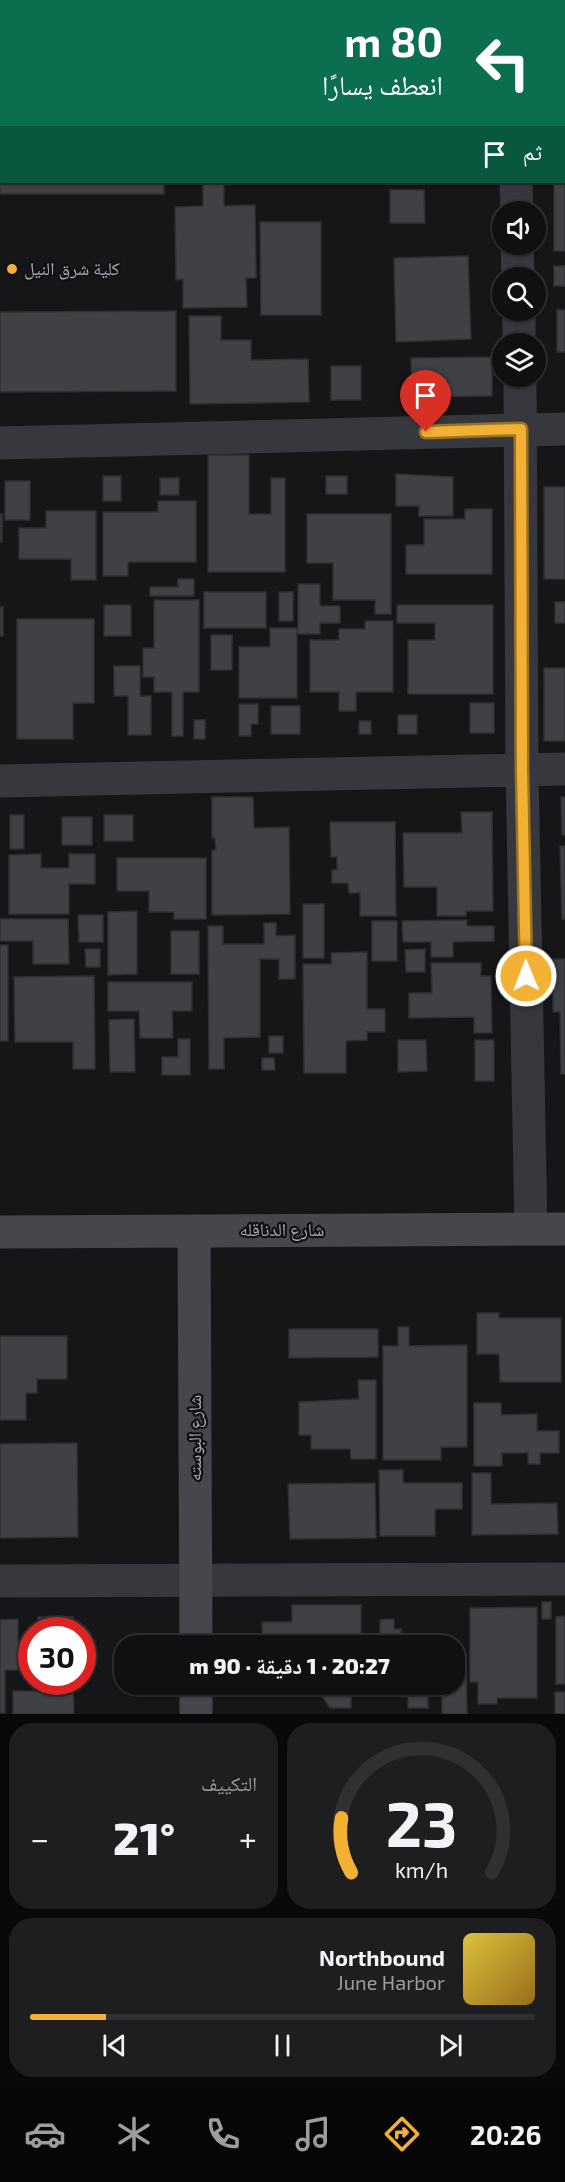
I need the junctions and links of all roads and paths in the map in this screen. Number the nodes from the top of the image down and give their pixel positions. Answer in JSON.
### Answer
{"nodes":[{"id":1,"x":516,"y":183,"type":"edge"},
{"id":2,"x":517,"y":201,"type":"edge"},
{"id":3,"x":520,"y":387,"type":"edge"},
{"id":4,"x":521,"y":429,"type":"junction"},
{"id":5,"x":565,"y":429,"type":"edge"},
{"id":6,"x":0,"y":443,"type":"edge"},
{"id":7,"x":522,"y":770,"type":"junction"},
{"id":8,"x":565,"y":770,"type":"edge"},
{"id":9,"x":0,"y":781,"type":"edge"},
{"id":10,"x":531,"y":1229,"type":"junction"},
{"id":11,"x":565,"y":1229,"type":"edge"},
{"id":12,"x":194,"y":1231,"type":"junction"},
{"id":13,"x":0,"y":1232,"type":"edge"},
{"id":14,"x":565,"y":1579,"type":"edge"},
{"id":15,"x":0,"y":1581,"type":"edge"},
{"id":16,"x":196,"y":1581,"type":"junction"},
{"id":17,"x":196,"y":1635,"type":"edge"},
{"id":18,"x":196,"y":1695,"type":"edge"},
{"id":19,"x":196,"y":1714,"type":"edge"}],
"edges":[{"from":1,"to":2,"type":"street"},
{"from":3,"to":4,"type":"street"},
{"from":4,"to":5,"type":"street"},
{"from":4,"to":6,"type":"street"},
{"from":4,"to":7,"type":"street"},
{"from":7,"to":8,"type":"street"},
{"from":7,"to":9,"type":"street"},
{"from":7,"to":10,"type":"street"},
{"from":10,"to":11,"type":"street","name":"شارع الدناقله"},
{"from":10,"to":12,"type":"street","name":"شارع الدناقله"},
{"from":12,"to":13,"type":"street","name":"شارع الدناقله"},
{"from":12,"to":16,"type":"street","name":"شارع البوسته"},
{"from":14,"to":16,"type":"street"},
{"from":15,"to":16,"type":"street"},
{"from":16,"to":17,"type":"street","name":"شارع البوسته"},
{"from":18,"to":19,"type":"street"}]}
